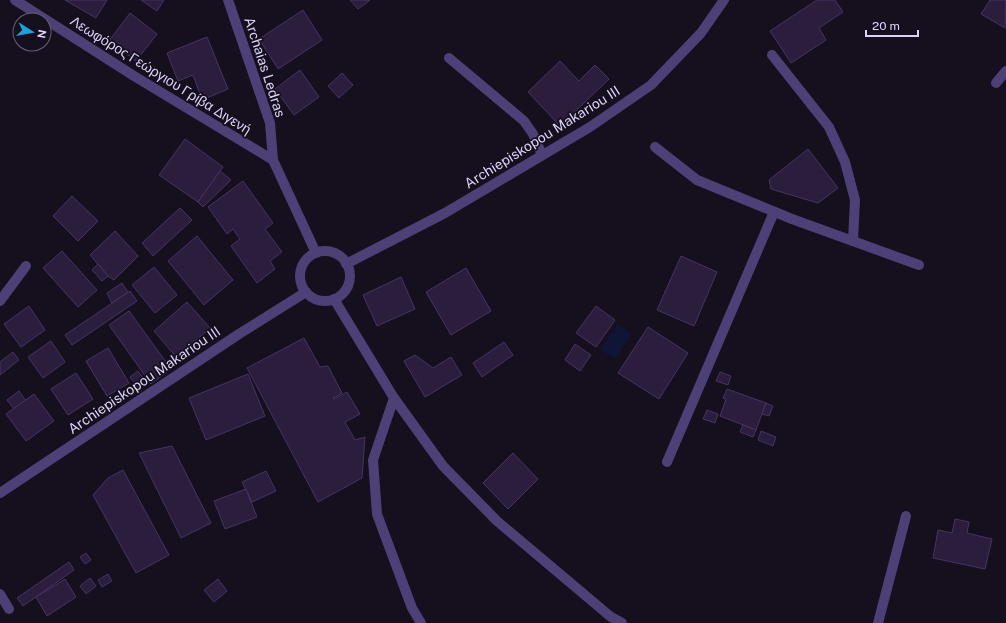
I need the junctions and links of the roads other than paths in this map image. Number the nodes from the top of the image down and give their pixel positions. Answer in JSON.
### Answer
{"nodes":[{"id":1,"x":15,"y":0,"type":"edge"},
{"id":2,"x":228,"y":0,"type":"edge"},
{"id":3,"x":724,"y":0,"type":"edge"},
{"id":4,"x":772,"y":55,"type":"dead end"},
{"id":5,"x":449,"y":58,"type":"dead end"},
{"id":6,"x":1006,"y":71,"type":"edge"},
{"id":7,"x":996,"y":83,"type":"dead end"},
{"id":8,"x":655,"y":146,"type":"dead end"},
{"id":9,"x":542,"y":155,"type":"junction"},
{"id":10,"x":273,"y":160,"type":"junction"},
{"id":11,"x":774,"y":212,"type":"junction"},
{"id":12,"x":853,"y":241,"type":"junction"},
{"id":13,"x":316,"y":253,"type":"junction"},
{"id":14,"x":346,"y":264,"type":"junction"},
{"id":15,"x":919,"y":265,"type":"dead end"},
{"id":16,"x":26,"y":266,"type":"dead end"},
{"id":17,"x":306,"y":292,"type":"junction"},
{"id":18,"x":334,"y":299,"type":"junction"},
{"id":19,"x":0,"y":301,"type":"edge"},
{"id":20,"x":394,"y":398,"type":"junction"},
{"id":21,"x":667,"y":462,"type":"dead end"},
{"id":22,"x":0,"y":493,"type":"edge"},
{"id":23,"x":906,"y":516,"type":"dead end"},
{"id":24,"x":0,"y":594,"type":"edge"},
{"id":25,"x":9,"y":609,"type":"dead end"},
{"id":26,"x":421,"y":623,"type":"edge"},
{"id":27,"x":622,"y":623,"type":"edge"},
{"id":28,"x":878,"y":623,"type":"edge"}],
"edges":[{"from":1,"to":10,"type":"street","name":"Λεωφόρος Γεώργιου Γρίβα Διγενή"},
{"from":2,"to":10,"type":"street","name":"Archaias Ledras"},
{"from":3,"to":9,"type":"street","name":"Archiepiskopou Makariou III"},
{"from":4,"to":12,"type":"street"},
{"from":5,"to":9,"type":"street"},
{"from":6,"to":7,"type":"street"},
{"from":8,"to":11,"type":"street"},
{"from":9,"to":14,"type":"street","name":"Archiepiskopou Makariou III"},
{"from":10,"to":13,"type":"street","name":"Archaias Ledras"},
{"from":11,"to":12,"type":"street"},
{"from":11,"to":21,"type":"street"},
{"from":12,"to":15,"type":"street"},
{"from":13,"to":14,"type":"street"},
{"from":13,"to":17,"type":"street"},
{"from":14,"to":18,"type":"street"},
{"from":16,"to":19,"type":"street"},
{"from":17,"to":18,"type":"street"},
{"from":17,"to":22,"type":"street","name":"Archiepiskopou Makariou III"},
{"from":18,"to":20,"type":"street"},
{"from":20,"to":26,"type":"street"},
{"from":20,"to":27,"type":"street"},
{"from":23,"to":28,"type":"street"},
{"from":24,"to":25,"type":"street"}]}
